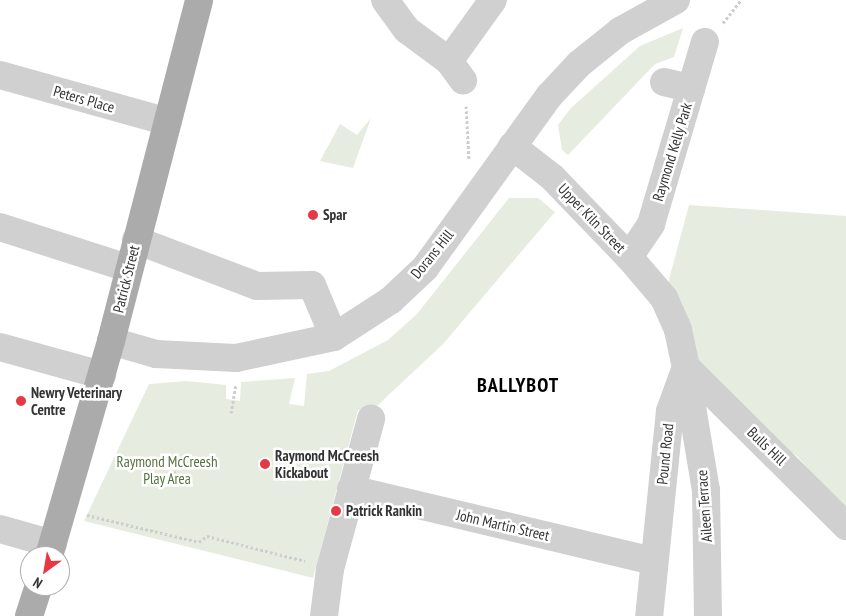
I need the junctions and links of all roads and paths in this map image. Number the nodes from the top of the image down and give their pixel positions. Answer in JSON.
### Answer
{"nodes":[{"id":1,"x":199,"y":0,"type":"edge"},
{"id":2,"x":385,"y":0,"type":"edge"},
{"id":3,"x":492,"y":0,"type":"edge"},
{"id":4,"x":676,"y":0,"type":"edge"},
{"id":5,"x":705,"y":42,"type":"dead end"},
{"id":6,"x":456,"y":71,"type":"junction"},
{"id":7,"x":0,"y":75,"type":"edge"},
{"id":8,"x":664,"y":82,"type":"dead end"},
{"id":9,"x":691,"y":88,"type":"junction"},
{"id":10,"x":168,"y":122,"type":"junction"},
{"id":11,"x":512,"y":146,"type":"junction"},
{"id":12,"x":470,"y":206,"type":"junction"},
{"id":13,"x":0,"y":227,"type":"edge"},
{"id":14,"x":136,"y":240,"type":"junction"},
{"id":15,"x":630,"y":257,"type":"junction"},
{"id":16,"x":128,"y":268,"type":"junction"},
{"id":17,"x":334,"y":337,"type":"junction"},
{"id":18,"x":111,"y":341,"type":"junction"},
{"id":19,"x":0,"y":347,"type":"edge"},
{"id":20,"x":686,"y":367,"type":"junction"},
{"id":21,"x":102,"y":375,"type":"junction"},
{"id":22,"x":236,"y":380,"type":"dead end"},
{"id":23,"x":231,"y":412,"type":"dead end"},
{"id":24,"x":371,"y":419,"type":"dead end"},
{"id":25,"x":178,"y":472,"type":"dead end"},
{"id":26,"x":169,"y":473,"type":"dead end"},
{"id":27,"x":351,"y":489,"type":"junction"},
{"id":28,"x":82,"y":514,"type":"dead end"},
{"id":29,"x":846,"y":526,"type":"edge"},
{"id":30,"x":0,"y":529,"type":"edge"},
{"id":31,"x":41,"y":546,"type":"edge"},
{"id":32,"x":52,"y":546,"type":"edge"},
{"id":33,"x":283,"y":554,"type":"dead end"},
{"id":34,"x":654,"y":561,"type":"junction"},
{"id":35,"x":36,"y":596,"type":"edge"},
{"id":36,"x":29,"y":616,"type":"edge"},
{"id":37,"x":324,"y":616,"type":"edge"},
{"id":38,"x":649,"y":616,"type":"edge"},
{"id":39,"x":708,"y":616,"type":"edge"}],
"edges":[{"from":1,"to":10,"type":"main road","name":"Patrick Street"},
{"from":2,"to":6,"type":"street"},
{"from":3,"to":6,"type":"street"},
{"from":4,"to":11,"type":"street","name":"Dorans Hill"},
{"from":5,"to":9,"type":"street","name":"Raymond Kelly Park"},
{"from":6,"to":12,"type":"path"},
{"from":7,"to":10,"type":"street","name":"Peters Place"},
{"from":8,"to":9,"type":"street"},
{"from":9,"to":15,"type":"street","name":"Raymond Kelly Park"},
{"from":10,"to":14,"type":"main road","name":"Patrick Street"},
{"from":11,"to":12,"type":"street","name":"Dorans Hill"},
{"from":11,"to":15,"type":"street","name":"Upper Kiln Street"},
{"from":12,"to":17,"type":"street","name":"Dorans Hill"},
{"from":13,"to":16,"type":"street"},
{"from":14,"to":16,"type":"main road","name":"Patrick Street"},
{"from":14,"to":17,"type":"street"},
{"from":15,"to":20,"type":"street","name":"Upper Kiln Street"},
{"from":16,"to":18,"type":"main road","name":"Patrick Street"},
{"from":17,"to":18,"type":"street","name":"Dorans Hill"},
{"from":18,"to":21,"type":"main road","name":"Patrick Street"},
{"from":19,"to":21,"type":"street"},
{"from":20,"to":29,"type":"street","name":"Bulls Hill"},
{"from":20,"to":34,"type":"street","name":"Pound Road"},
{"from":20,"to":39,"type":"street","name":"Aileen Terrace"},
{"from":21,"to":32,"type":"main road","name":"Patrick Street"},
{"from":22,"to":23,"type":"path"},
{"from":24,"to":27,"type":"street"},
{"from":25,"to":26,"type":"path"},
{"from":27,"to":34,"type":"street","name":"John Martin Street"},
{"from":27,"to":37,"type":"street"},
{"from":28,"to":33,"type":"path"},
{"from":30,"to":31,"type":"street"},
{"from":34,"to":38,"type":"street","name":"Pound Road"},
{"from":35,"to":36,"type":"main road"}]}
